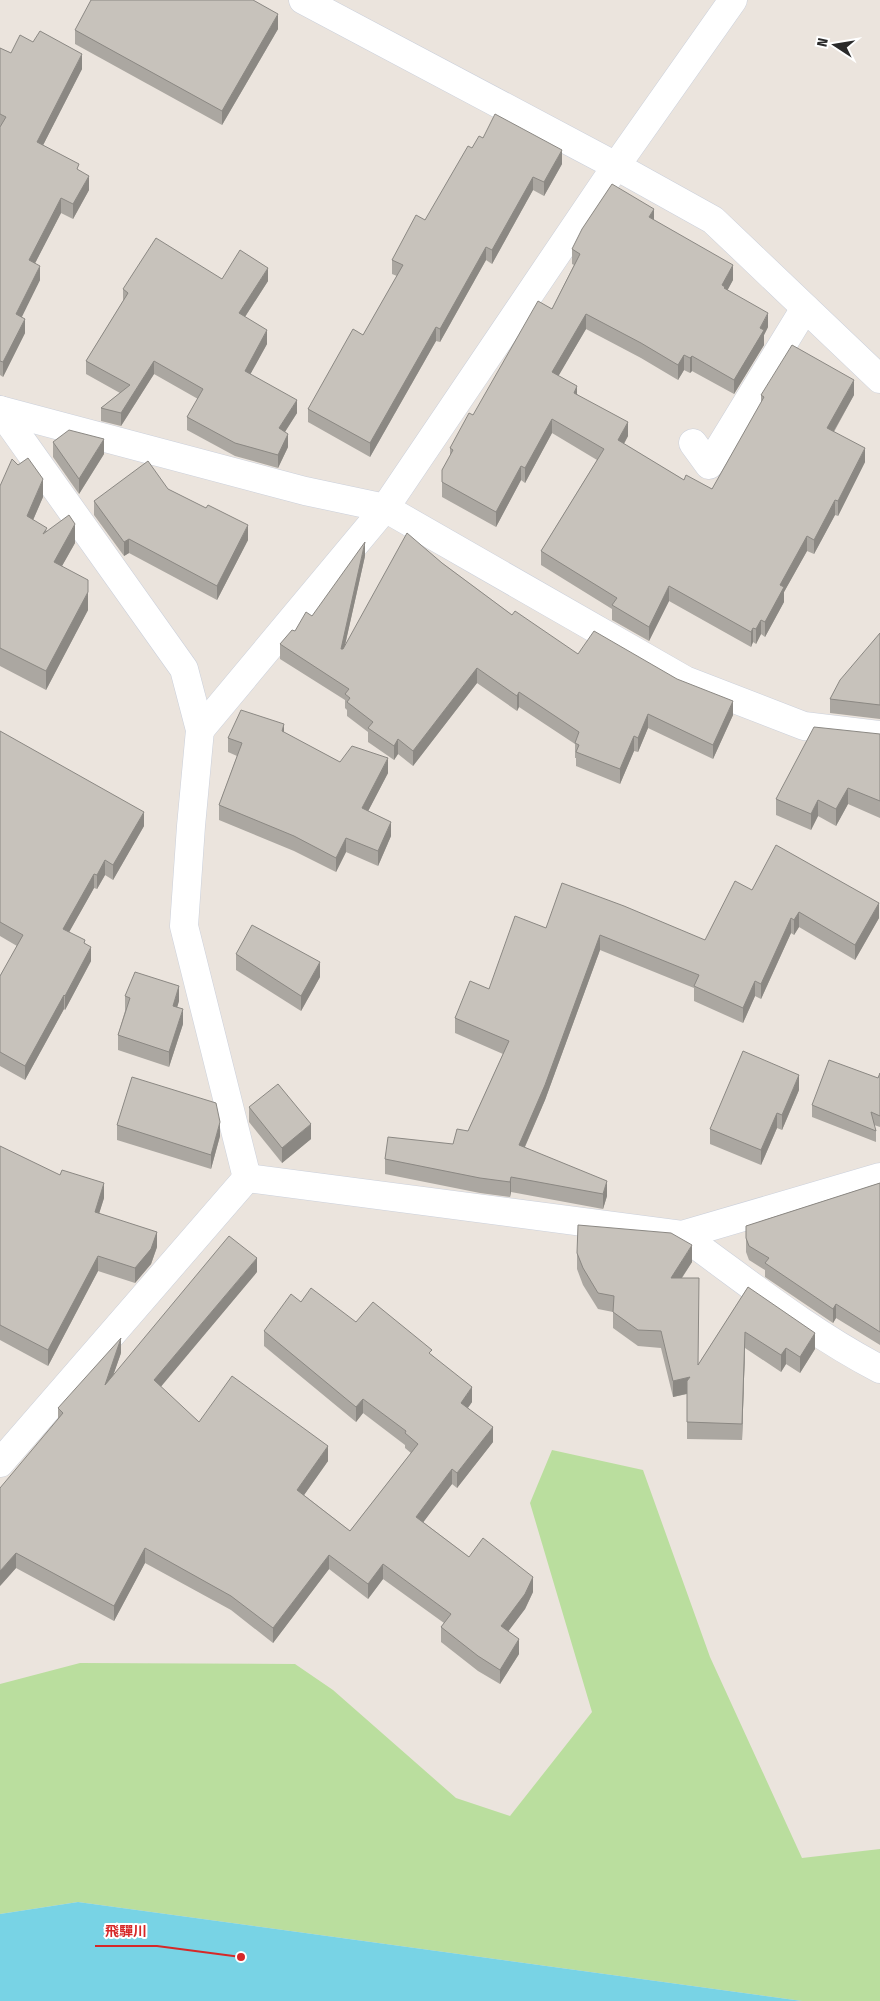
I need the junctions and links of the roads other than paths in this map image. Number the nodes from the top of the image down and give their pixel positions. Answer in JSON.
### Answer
{"nodes":[{"id":1,"x":303,"y":0,"type":"edge"},
{"id":2,"x":733,"y":0,"type":"edge"},
{"id":3,"x":616,"y":166,"type":"junction"},
{"id":4,"x":806,"y":308,"type":"junction"},
{"id":5,"x":880,"y":379,"type":"edge"},
{"id":6,"x":0,"y":410,"type":"edge"},
{"id":7,"x":692,"y":443,"type":"dead end"},
{"id":8,"x":385,"y":508,"type":"junction"},
{"id":9,"x":200,"y":730,"type":"junction"},
{"id":10,"x":880,"y":735,"type":"edge"},
{"id":11,"x":880,"y":1177,"type":"edge"},
{"id":12,"x":247,"y":1178,"type":"junction"},
{"id":13,"x":682,"y":1235,"type":"junction"},
{"id":14,"x":880,"y":1369,"type":"edge"},
{"id":15,"x":0,"y":1463,"type":"edge"}],
"edges":[{"from":1,"to":3,"type":"street"},
{"from":2,"to":3,"type":"street"},
{"from":3,"to":4,"type":"street"},
{"from":3,"to":8,"type":"street"},
{"from":4,"to":5,"type":"street"},
{"from":4,"to":7,"type":"street"},
{"from":6,"to":8,"type":"street"},
{"from":6,"to":9,"type":"street"},
{"from":8,"to":9,"type":"street"},
{"from":8,"to":10,"type":"street"},
{"from":9,"to":12,"type":"street"},
{"from":11,"to":13,"type":"street"},
{"from":12,"to":13,"type":"street"},
{"from":12,"to":15,"type":"street"},
{"from":13,"to":14,"type":"street"}]}
